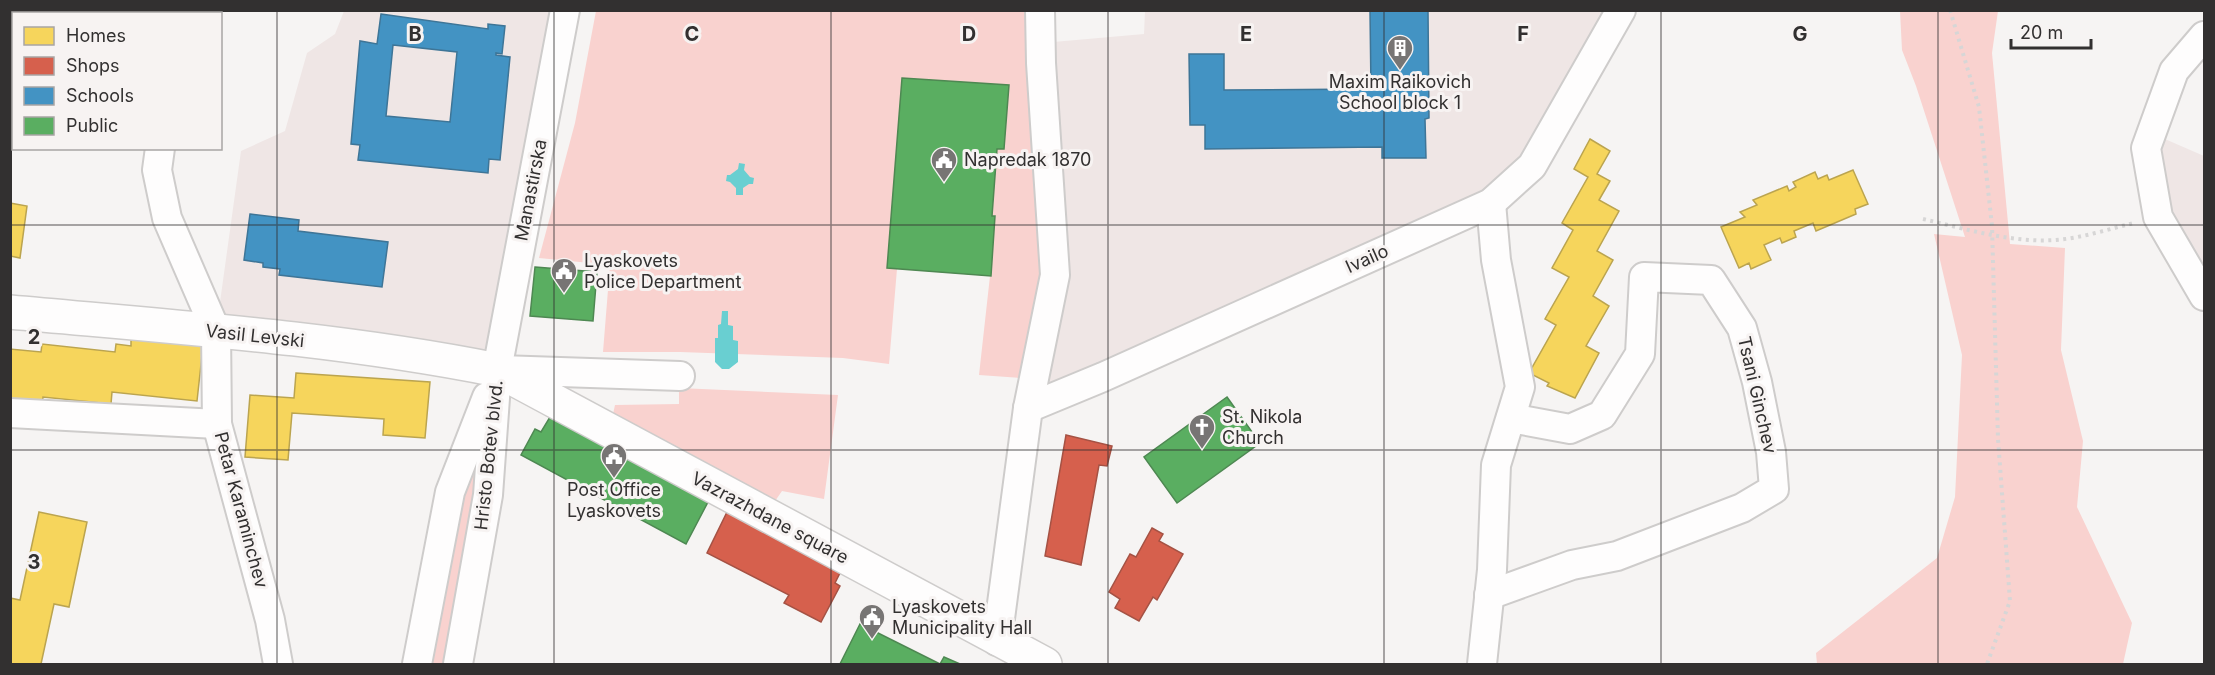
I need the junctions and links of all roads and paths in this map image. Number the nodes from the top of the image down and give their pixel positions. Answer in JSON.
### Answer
{"nodes":[{"id":1,"x":565,"y":10,"type":"edge"},
{"id":2,"x":1040,"y":10,"type":"edge"},
{"id":3,"x":1622,"y":10,"type":"edge"},
{"id":4,"x":1950,"y":10,"type":"edge"},
{"id":5,"x":2205,"y":36,"type":"edge"},
{"id":6,"x":160,"y":150,"type":"edge"},
{"id":7,"x":1491,"y":203,"type":"junction"},
{"id":8,"x":2158,"y":217,"type":"junction"},
{"id":9,"x":1923,"y":219,"type":"dead end"},
{"id":10,"x":1993,"y":235,"type":"junction"},
{"id":11,"x":2205,"y":296,"type":"edge"},
{"id":12,"x":10,"y":312,"type":"edge"},
{"id":13,"x":216,"y":332,"type":"junction"},
{"id":14,"x":497,"y":370,"type":"junction"},
{"id":15,"x":680,"y":376,"type":"dead end"},
{"id":16,"x":1028,"y":408,"type":"junction"},
{"id":17,"x":10,"y":413,"type":"edge"},
{"id":18,"x":1511,"y":418,"type":"junction"},
{"id":19,"x":217,"y":424,"type":"junction"},
{"id":20,"x":1490,"y":595,"type":"junction"},
{"id":21,"x":997,"y":640,"type":"junction"},
{"id":22,"x":1036,"y":662,"type":"edge"},
{"id":23,"x":278,"y":664,"type":"edge"},
{"id":24,"x":417,"y":664,"type":"edge"},
{"id":25,"x":458,"y":664,"type":"edge"},
{"id":26,"x":1482,"y":664,"type":"edge"},
{"id":27,"x":1987,"y":664,"type":"edge"}],
"edges":[{"from":1,"to":14,"type":"street","name":"Manastirska"},
{"from":2,"to":16,"type":"street"},
{"from":3,"to":7,"type":"street","name":"Ivailo"},
{"from":4,"to":10,"type":"path"},
{"from":5,"to":8,"type":"street"},
{"from":6,"to":13,"type":"street","name":"Petar Karaminchev"},
{"from":7,"to":16,"type":"street","name":"Ivailo"},
{"from":7,"to":18,"type":"street"},
{"from":8,"to":10,"type":"path"},
{"from":8,"to":11,"type":"street"},
{"from":9,"to":10,"type":"path"},
{"from":10,"to":27,"type":"path"},
{"from":12,"to":13,"type":"street","name":"Vasil Levski"},
{"from":13,"to":14,"type":"street","name":"Vasil Levski"},
{"from":13,"to":19,"type":"street","name":"Petar Karaminchev"},
{"from":14,"to":15,"type":"street"},
{"from":14,"to":21,"type":"street","name":"Vazrazhdane square"},
{"from":14,"to":24,"type":"street","name":"Hristo Botev blvd."},
{"from":14,"to":25,"type":"street","name":"Hristo Botev blvd."},
{"from":16,"to":21,"type":"street"},
{"from":17,"to":19,"type":"street"},
{"from":18,"to":20,"type":"street"},
{"from":18,"to":20,"type":"street","name":"Tsani Ginchev"},
{"from":19,"to":23,"type":"street","name":"Petar Karaminchev"},
{"from":20,"to":26,"type":"street"},
{"from":21,"to":22,"type":"street","name":"Vazrazhdane square"}]}
